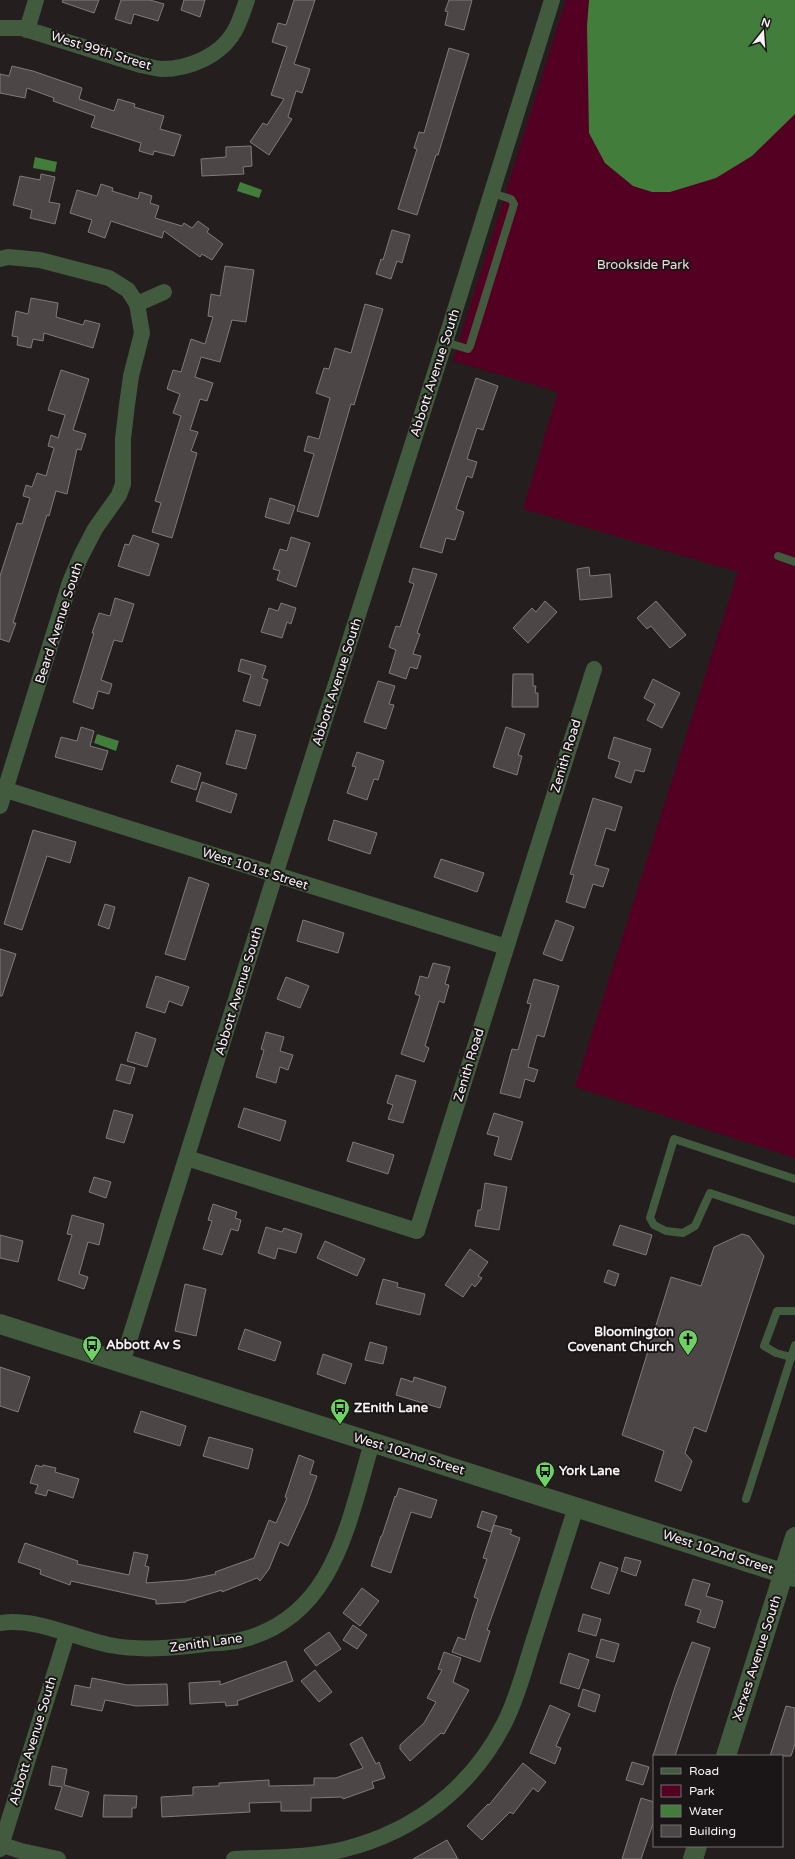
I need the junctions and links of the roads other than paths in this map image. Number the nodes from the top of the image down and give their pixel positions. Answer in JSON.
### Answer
{"nodes":[{"id":1,"x":36,"y":0,"type":"edge"},
{"id":2,"x":247,"y":0,"type":"edge"},
{"id":3,"x":552,"y":0,"type":"edge"},
{"id":4,"x":0,"y":28,"type":"edge"},
{"id":5,"x":27,"y":30,"type":"junction"},
{"id":6,"x":492,"y":194,"type":"junction"},
{"id":7,"x":0,"y":258,"type":"edge"},
{"id":8,"x":164,"y":292,"type":"dead end"},
{"id":9,"x":138,"y":304,"type":"junction"},
{"id":10,"x":446,"y":342,"type":"junction"},
{"id":11,"x":778,"y":556,"type":"dead end"},
{"id":12,"x":795,"y":562,"type":"edge"},
{"id":13,"x":594,"y":669,"type":"dead end"},
{"id":14,"x":3,"y":788,"type":"edge"},
{"id":15,"x":0,"y":806,"type":"edge"},
{"id":16,"x":275,"y":875,"type":"junction"},
{"id":17,"x":506,"y":947,"type":"junction"},
{"id":18,"x":187,"y":1158,"type":"junction"},
{"id":19,"x":795,"y":1179,"type":"edge"},
{"id":20,"x":795,"y":1220,"type":"edge"},
{"id":21,"x":795,"y":1311,"type":"edge"},
{"id":22,"x":0,"y":1324,"type":"edge"},
{"id":23,"x":795,"y":1345,"type":"edge"},
{"id":24,"x":791,"y":1357,"type":"junction"},
{"id":25,"x":122,"y":1363,"type":"junction"},
{"id":26,"x":372,"y":1443,"type":"junction"},
{"id":27,"x":746,"y":1498,"type":"dead end"},
{"id":28,"x":576,"y":1507,"type":"junction"},
{"id":29,"x":795,"y":1537,"type":"edge"},
{"id":30,"x":789,"y":1575,"type":"edge"},
{"id":31,"x":0,"y":1623,"type":"edge"},
{"id":32,"x":67,"y":1634,"type":"junction"},
{"id":33,"x":726,"y":1755,"type":"edge"},
{"id":34,"x":0,"y":1846,"type":"edge"},
{"id":35,"x":697,"y":1847,"type":"edge"},
{"id":36,"x":58,"y":1859,"type":"edge"},
{"id":37,"x":234,"y":1859,"type":"edge"},
{"id":38,"x":693,"y":1859,"type":"edge"}],
"edges":[{"from":1,"to":5,"type":"street"},
{"from":2,"to":5,"type":"street","name":"West 99th Street"},
{"from":3,"to":6,"type":"street","name":"Abbott Avenue South"},
{"from":4,"to":5,"type":"street","name":"West 99th Street"},
{"from":6,"to":10,"type":"street","name":"Abbott Avenue South"},
{"from":6,"to":10,"type":"lane"},
{"from":7,"to":9,"type":"street"},
{"from":8,"to":9,"type":"street"},
{"from":9,"to":14,"type":"street","name":"Beard Avenue South"},
{"from":10,"to":16,"type":"street","name":"Abbott Avenue South"},
{"from":11,"to":12,"type":"lane"},
{"from":13,"to":17,"type":"street","name":"Zenith Road"},
{"from":14,"to":15,"type":"street","name":"Beard Avenue South"},
{"from":14,"to":16,"type":"street","name":"West 101st Street"},
{"from":16,"to":17,"type":"street","name":"West 101st Street"},
{"from":16,"to":18,"type":"street","name":"Abbott Avenue South"},
{"from":17,"to":18,"type":"street","name":"Zenith Road"},
{"from":18,"to":25,"type":"street","name":"Abbott Avenue South"},
{"from":19,"to":20,"type":"lane"},
{"from":21,"to":24,"type":"lane"},
{"from":22,"to":25,"type":"street","name":"West 102nd Street"},
{"from":23,"to":24,"type":"lane"},
{"from":24,"to":27,"type":"lane"},
{"from":25,"to":26,"type":"street","name":"West 102nd Street"},
{"from":26,"to":28,"type":"street","name":"West 102nd Street"},
{"from":26,"to":32,"type":"street","name":"Zenith Lane"},
{"from":28,"to":30,"type":"street","name":"West 102nd Street"},
{"from":28,"to":37,"type":"street"},
{"from":29,"to":30,"type":"street","name":"Xerxes Avenue South"},
{"from":30,"to":33,"type":"street","name":"Xerxes Avenue South"},
{"from":31,"to":32,"type":"street","name":"Zenith Lane"},
{"from":32,"to":34,"type":"street","name":"Abbott Avenue South"},
{"from":34,"to":36,"type":"street"},
{"from":35,"to":38,"type":"street"}]}
